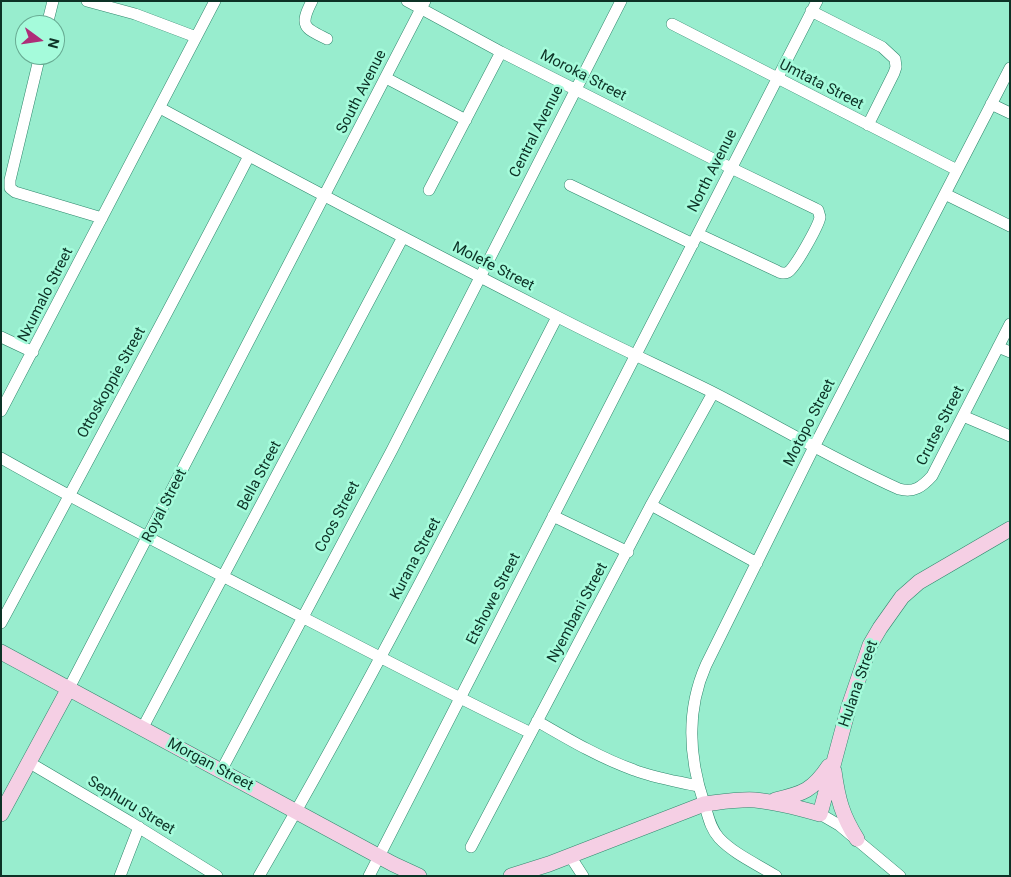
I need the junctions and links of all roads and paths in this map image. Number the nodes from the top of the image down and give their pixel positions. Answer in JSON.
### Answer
{"nodes":[{"id":1,"x":52,"y":1,"type":"edge"},
{"id":2,"x":87,"y":1,"type":"edge"},
{"id":3,"x":215,"y":1,"type":"edge"},
{"id":4,"x":312,"y":1,"type":"edge"},
{"id":5,"x":407,"y":1,"type":"edge"},
{"id":6,"x":621,"y":1,"type":"edge"},
{"id":7,"x":423,"y":5,"type":"edge"},
{"id":8,"x":814,"y":6,"type":"edge"},
{"id":9,"x":49,"y":15,"type":"edge"},
{"id":10,"x":672,"y":24,"type":"dead end"},
{"id":11,"x":196,"y":37,"type":"junction"},
{"id":12,"x":327,"y":39,"type":"dead end"},
{"id":13,"x":501,"y":52,"type":"junction"},
{"id":14,"x":37,"y":65,"type":"edge"},
{"id":15,"x":1010,"y":68,"type":"edge"},
{"id":16,"x":386,"y":78,"type":"junction"},
{"id":17,"x":776,"y":79,"type":"junction"},
{"id":18,"x":576,"y":89,"type":"junction"},
{"id":19,"x":991,"y":104,"type":"junction"},
{"id":20,"x":160,"y":108,"type":"junction"},
{"id":21,"x":1010,"y":113,"type":"edge"},
{"id":22,"x":466,"y":120,"type":"junction"},
{"id":23,"x":868,"y":125,"type":"junction"},
{"id":24,"x":249,"y":156,"type":"junction"},
{"id":25,"x":731,"y":168,"type":"junction"},
{"id":26,"x":957,"y":170,"type":"junction"},
{"id":27,"x":5,"y":184,"type":"edge"},
{"id":28,"x":570,"y":184,"type":"dead end"},
{"id":29,"x":429,"y":190,"type":"dead end"},
{"id":30,"x":945,"y":194,"type":"junction"},
{"id":31,"x":325,"y":196,"type":"junction"},
{"id":32,"x":102,"y":218,"type":"junction"},
{"id":33,"x":1010,"y":226,"type":"edge"},
{"id":34,"x":403,"y":237,"type":"junction"},
{"id":35,"x":695,"y":239,"type":"junction"},
{"id":36,"x":480,"y":276,"type":"junction"},
{"id":37,"x":557,"y":317,"type":"junction"},
{"id":38,"x":1010,"y":324,"type":"edge"},
{"id":39,"x":1,"y":337,"type":"edge"},
{"id":40,"x":998,"y":346,"type":"junction"},
{"id":41,"x":32,"y":352,"type":"junction"},
{"id":42,"x":1010,"y":352,"type":"edge"},
{"id":43,"x":634,"y":354,"type":"junction"},
{"id":44,"x":713,"y":393,"type":"junction"},
{"id":45,"x":1,"y":412,"type":"edge"},
{"id":46,"x":963,"y":416,"type":"junction"},
{"id":47,"x":1010,"y":436,"type":"edge"},
{"id":48,"x":814,"y":447,"type":"junction"},
{"id":49,"x":1,"y":458,"type":"edge"},
{"id":50,"x":68,"y":496,"type":"junction"},
{"id":51,"x":651,"y":505,"type":"junction"},
{"id":52,"x":553,"y":516,"type":"junction"},
{"id":53,"x":1010,"y":529,"type":"edge"},
{"id":54,"x":148,"y":538,"type":"junction"},
{"id":55,"x":628,"y":552,"type":"junction"},
{"id":56,"x":757,"y":563,"type":"junction"},
{"id":57,"x":223,"y":577,"type":"junction"},
{"id":58,"x":302,"y":616,"type":"junction"},
{"id":59,"x":1,"y":623,"type":"edge"},
{"id":60,"x":1,"y":652,"type":"edge"},
{"id":61,"x":381,"y":657,"type":"junction"},
{"id":62,"x":68,"y":690,"type":"junction"},
{"id":63,"x":460,"y":699,"type":"junction"},
{"id":64,"x":537,"y":721,"type":"junction"},
{"id":65,"x":142,"y":728,"type":"junction"},
{"id":66,"x":531,"y":733,"type":"junction"},
{"id":67,"x":834,"y":760,"type":"junction"},
{"id":68,"x":30,"y":762,"type":"junction"},
{"id":69,"x":221,"y":771,"type":"junction"},
{"id":70,"x":698,"y":786,"type":"junction"},
{"id":71,"x":769,"y":802,"type":"junction"},
{"id":72,"x":704,"y":804,"type":"junction"},
{"id":73,"x":296,"y":812,"type":"junction"},
{"id":74,"x":1,"y":814,"type":"edge"},
{"id":75,"x":820,"y":814,"type":"junction"},
{"id":76,"x":139,"y":827,"type":"junction"},
{"id":77,"x":856,"y":840,"type":"junction"},
{"id":78,"x":471,"y":847,"type":"dead end"},
{"id":79,"x":378,"y":856,"type":"junction"},
{"id":80,"x":570,"y":856,"type":"junction"},
{"id":81,"x":120,"y":876,"type":"edge"},
{"id":82,"x":217,"y":876,"type":"edge"},
{"id":83,"x":259,"y":876,"type":"edge"},
{"id":84,"x":368,"y":876,"type":"edge"},
{"id":85,"x":419,"y":876,"type":"edge"},
{"id":86,"x":512,"y":876,"type":"edge"},
{"id":87,"x":583,"y":876,"type":"edge"},
{"id":88,"x":776,"y":876,"type":"edge"},
{"id":89,"x":900,"y":876,"type":"edge"}],
"edges":[{"from":1,"to":9,"type":"street"},
{"from":2,"to":11,"type":"street"},
{"from":3,"to":11,"type":"street","name":"Nxumalo Street"},
{"from":4,"to":12,"type":"street"},
{"from":5,"to":7,"type":"street","name":"Moroka Street"},
{"from":6,"to":18,"type":"street","name":"Central Avenue"},
{"from":7,"to":13,"type":"street","name":"Moroka Street"},
{"from":7,"to":16,"type":"street","name":"South Avenue"},
{"from":8,"to":17,"type":"street","name":"North Avenue"},
{"from":8,"to":23,"type":"street"},
{"from":10,"to":17,"type":"street","name":"Umtata Street"},
{"from":11,"to":20,"type":"street","name":"Nxumalo Street"},
{"from":13,"to":18,"type":"street","name":"Moroka Street"},
{"from":13,"to":22,"type":"street"},
{"from":14,"to":27,"type":"street"},
{"from":15,"to":19,"type":"street","name":"Motopo Street"},
{"from":16,"to":22,"type":"street"},
{"from":16,"to":31,"type":"street","name":"South Avenue"},
{"from":17,"to":23,"type":"street","name":"Umtata Street"},
{"from":17,"to":25,"type":"street","name":"North Avenue"},
{"from":18,"to":25,"type":"street","name":"Moroka Street"},
{"from":18,"to":36,"type":"street","name":"Central Avenue"},
{"from":19,"to":21,"type":"street"},
{"from":19,"to":26,"type":"street","name":"Motopo Street"},
{"from":20,"to":24,"type":"street","name":"Molefe Street"},
{"from":20,"to":32,"type":"street","name":"Nxumalo Street"},
{"from":22,"to":29,"type":"street"},
{"from":23,"to":26,"type":"street","name":"Umtata Street"},
{"from":24,"to":31,"type":"street","name":"Molefe Street"},
{"from":24,"to":50,"type":"street","name":"Ottoskoppie Street"},
{"from":25,"to":35,"type":"street","name":"North Avenue"},
{"from":25,"to":35,"type":"street","name":"Moroka Street"},
{"from":26,"to":30,"type":"street","name":"Motopo Street"},
{"from":27,"to":32,"type":"street"},
{"from":28,"to":35,"type":"street"},
{"from":30,"to":33,"type":"street"},
{"from":30,"to":48,"type":"street","name":"Motopo Street"},
{"from":31,"to":34,"type":"street","name":"Molefe Street"},
{"from":31,"to":54,"type":"street","name":"Royal Street"},
{"from":32,"to":41,"type":"street","name":"Nxumalo Street"},
{"from":34,"to":36,"type":"street","name":"Molefe Street"},
{"from":34,"to":57,"type":"street","name":"Bella Street"},
{"from":35,"to":43,"type":"street","name":"North Avenue"},
{"from":36,"to":37,"type":"street","name":"Molefe Street"},
{"from":36,"to":58,"type":"street","name":"Coos Street"},
{"from":37,"to":43,"type":"street","name":"Molefe Street"},
{"from":37,"to":61,"type":"street","name":"Kurana Street"},
{"from":38,"to":40,"type":"street","name":"Crutse Street"},
{"from":39,"to":41,"type":"street"},
{"from":40,"to":42,"type":"street"},
{"from":40,"to":46,"type":"street","name":"Crutse Street"},
{"from":41,"to":45,"type":"street","name":"Nxumalo Street"},
{"from":43,"to":44,"type":"street","name":"Molefe Street"},
{"from":43,"to":52,"type":"street","name":"Etshowe Street"},
{"from":44,"to":48,"type":"street","name":"Molefe Street"},
{"from":44,"to":51,"type":"street","name":"Nyembani Street"},
{"from":46,"to":47,"type":"street"},
{"from":46,"to":48,"type":"street","name":"Crutse Street"},
{"from":48,"to":56,"type":"street","name":"Motopo Street"},
{"from":49,"to":50,"type":"street"},
{"from":50,"to":54,"type":"street"},
{"from":50,"to":59,"type":"street","name":"Ottoskoppie Street"},
{"from":51,"to":55,"type":"street","name":"Nyembani Street"},
{"from":51,"to":56,"type":"street"},
{"from":52,"to":55,"type":"street"},
{"from":52,"to":63,"type":"street","name":"Etshowe Street"},
{"from":53,"to":67,"type":"street","name":"Hulana Street"},
{"from":54,"to":57,"type":"street"},
{"from":54,"to":62,"type":"street","name":"Royal Street"},
{"from":55,"to":64,"type":"street","name":"Nyembani Street"},
{"from":56,"to":70,"type":"street","name":"Motopo Street"},
{"from":57,"to":58,"type":"street"},
{"from":57,"to":65,"type":"street","name":"Bella Street"},
{"from":58,"to":61,"type":"street"},
{"from":58,"to":69,"type":"street","name":"Coos Street"},
{"from":60,"to":62,"type":"street","name":"Morgan Street"},
{"from":61,"to":63,"type":"street"},
{"from":61,"to":73,"type":"street","name":"Kurana Street"},
{"from":62,"to":65,"type":"street","name":"Morgan Street"},
{"from":62,"to":68,"type":"street","name":"Royal Street"},
{"from":63,"to":66,"type":"street"},
{"from":63,"to":79,"type":"street","name":"Etshowe Street"},
{"from":64,"to":66,"type":"street","name":"Nyembani Street"},
{"from":64,"to":70,"type":"street"},
{"from":65,"to":69,"type":"street","name":"Morgan Street"},
{"from":66,"to":78,"type":"street","name":"Nyembani Street"},
{"from":67,"to":71,"type":"street"},
{"from":67,"to":75,"type":"street","name":"Hulana Street"},
{"from":67,"to":77,"type":"street"},
{"from":68,"to":74,"type":"street","name":"Royal Street"},
{"from":68,"to":76,"type":"street","name":"Sephuru Street"},
{"from":69,"to":73,"type":"street","name":"Morgan Street"},
{"from":70,"to":72,"type":"street","name":"Motopo Street"},
{"from":71,"to":72,"type":"street"},
{"from":71,"to":75,"type":"street"},
{"from":72,"to":80,"type":"street"},
{"from":72,"to":88,"type":"street","name":"Motopo Street"},
{"from":73,"to":79,"type":"street","name":"Morgan Street"},
{"from":73,"to":83,"type":"street","name":"Kurana Street"},
{"from":75,"to":77,"type":"street"},
{"from":76,"to":81,"type":"street"},
{"from":76,"to":82,"type":"street","name":"Sephuru Street"},
{"from":77,"to":89,"type":"street"},
{"from":79,"to":84,"type":"street","name":"Etshowe Street"},
{"from":79,"to":85,"type":"street","name":"Morgan Street"},
{"from":80,"to":86,"type":"street"},
{"from":80,"to":87,"type":"street"}]}
